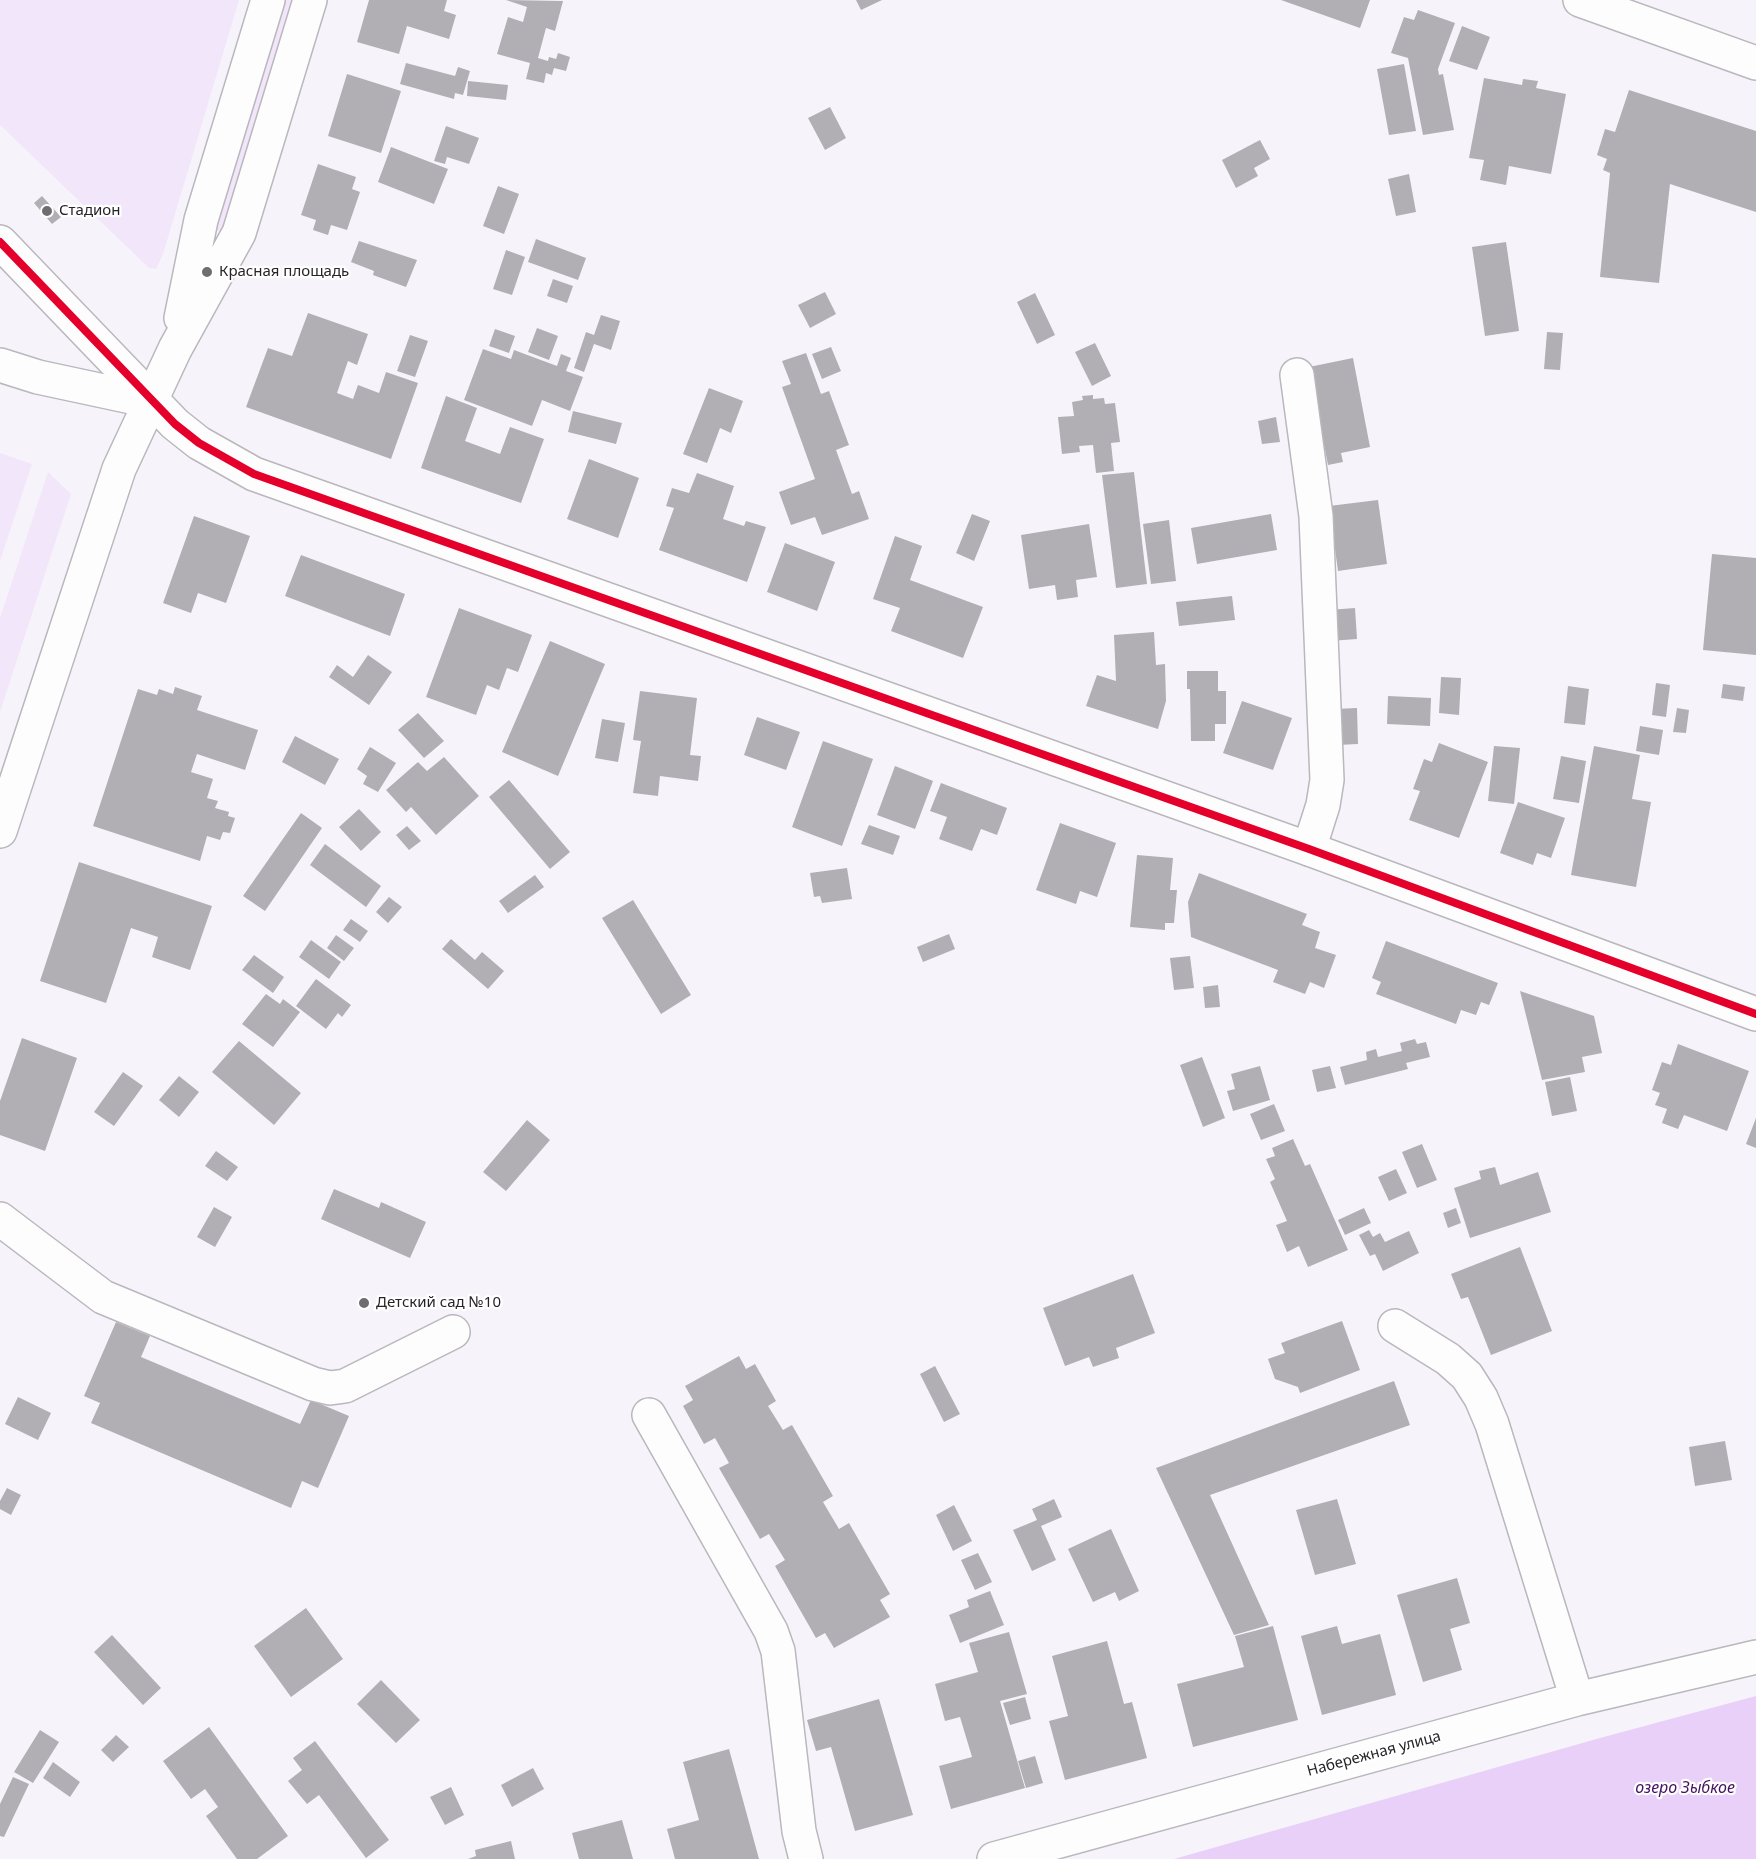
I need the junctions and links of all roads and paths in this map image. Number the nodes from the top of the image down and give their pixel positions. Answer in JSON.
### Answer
{"nodes":[{"id":1,"x":268,"y":0,"type":"edge"},
{"id":2,"x":310,"y":0,"type":"edge"},
{"id":3,"x":1580,"y":0,"type":"edge"},
{"id":4,"x":1756,"y":63,"type":"edge"},
{"id":5,"x":0,"y":242,"type":"edge"},
{"id":6,"x":175,"y":349,"type":"junction"},
{"id":7,"x":0,"y":365,"type":"edge"},
{"id":8,"x":1297,"y":375,"type":"dead end"},
{"id":9,"x":150,"y":401,"type":"junction"},
{"id":10,"x":0,"y":831,"type":"edge"},
{"id":11,"x":1309,"y":849,"type":"junction"},
{"id":12,"x":1756,"y":1014,"type":"edge"},
{"id":13,"x":0,"y":1220,"type":"edge"},
{"id":14,"x":1395,"y":1326,"type":"dead end"},
{"id":15,"x":453,"y":1332,"type":"dead end"},
{"id":16,"x":650,"y":1414,"type":"dead end"},
{"id":17,"x":1756,"y":1658,"type":"edge"},
{"id":18,"x":1577,"y":1699,"type":"junction"},
{"id":19,"x":806,"y":1859,"type":"edge"},
{"id":20,"x":994,"y":1859,"type":"edge"}],
"edges":[{"from":1,"to":6,"type":"street"},
{"from":2,"to":6,"type":"street"},
{"from":3,"to":4,"type":"street"},
{"from":5,"to":9,"type":"street"},
{"from":6,"to":9,"type":"street"},
{"from":7,"to":9,"type":"street"},
{"from":8,"to":11,"type":"street"},
{"from":9,"to":10,"type":"street"},
{"from":9,"to":11,"type":"street"},
{"from":11,"to":12,"type":"street"},
{"from":13,"to":15,"type":"street"},
{"from":14,"to":18,"type":"street"},
{"from":16,"to":19,"type":"street"},
{"from":17,"to":18,"type":"street","name":"Набережная улица"},
{"from":18,"to":20,"type":"street","name":"Набережная улица"}]}
